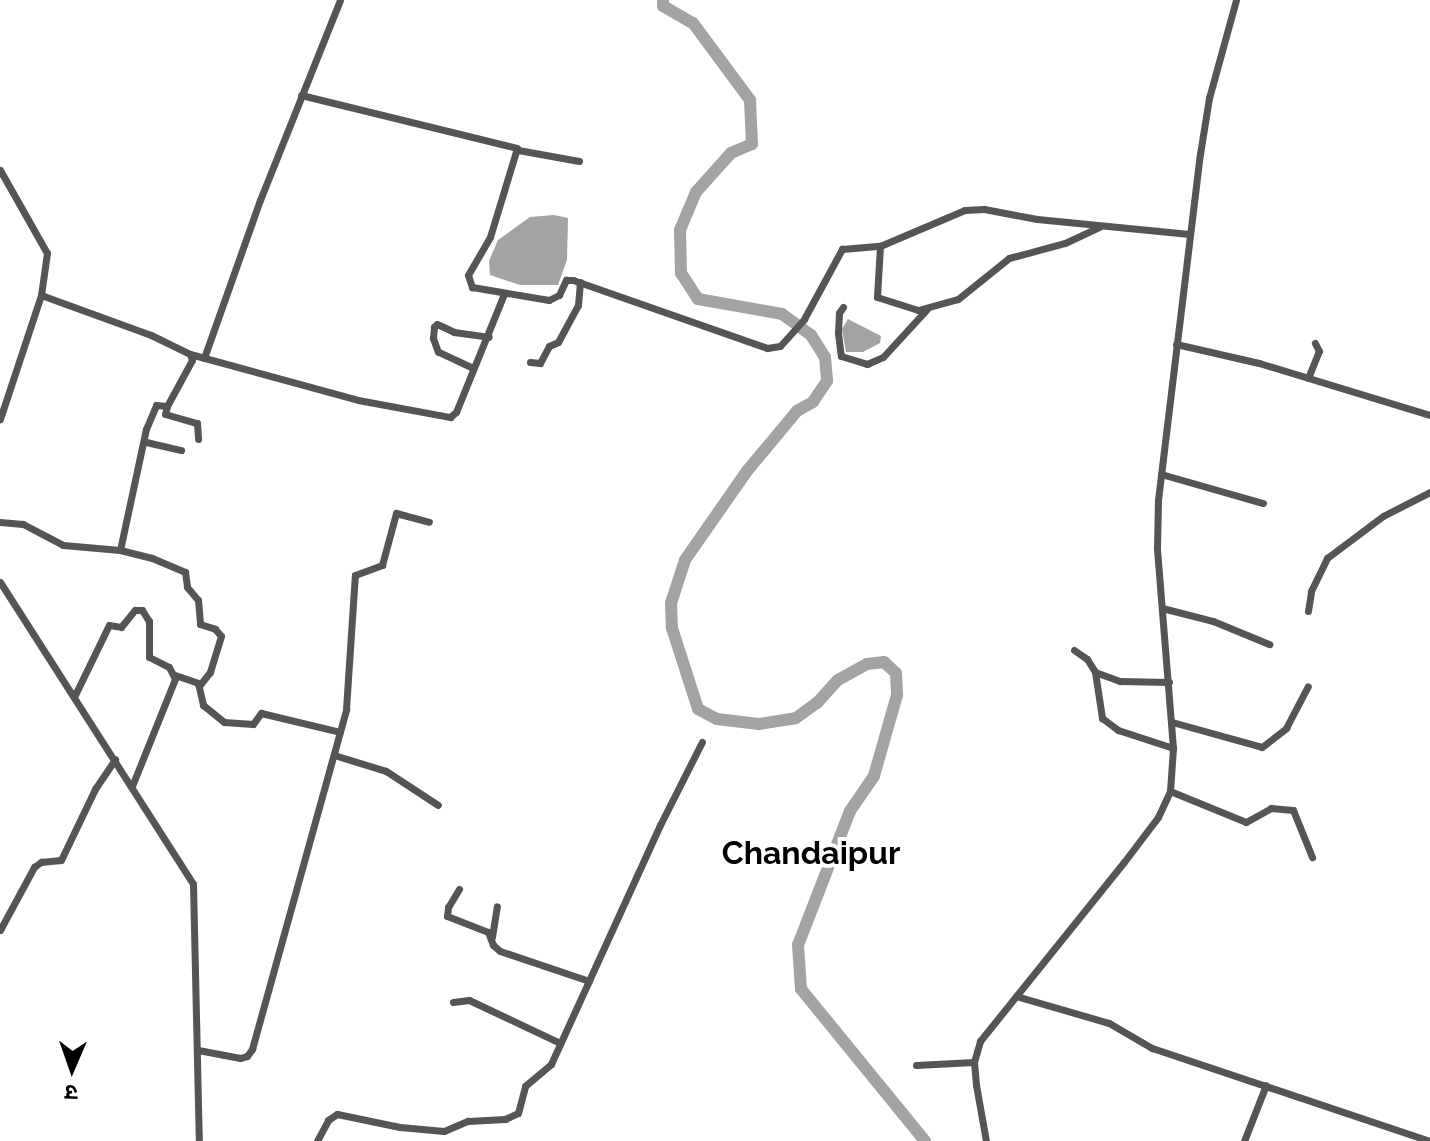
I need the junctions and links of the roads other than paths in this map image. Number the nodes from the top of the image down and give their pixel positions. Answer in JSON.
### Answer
{"nodes":[{"id":1,"x":340,"y":0,"type":"edge"},
{"id":2,"x":1236,"y":0,"type":"edge"},
{"id":3,"x":301,"y":95,"type":"junction"},
{"id":4,"x":518,"y":150,"type":"junction"},
{"id":5,"x":579,"y":161,"type":"dead end"},
{"id":6,"x":0,"y":170,"type":"edge"},
{"id":7,"x":1102,"y":226,"type":"junction"},
{"id":8,"x":1189,"y":234,"type":"junction"},
{"id":9,"x":880,"y":246,"type":"junction"},
{"id":10,"x":580,"y":282,"type":"junction"},
{"id":11,"x":504,"y":294,"type":"junction"},
{"id":12,"x":41,"y":295,"type":"junction"},
{"id":13,"x":843,"y":307,"type":"dead end"},
{"id":14,"x":927,"y":309,"type":"junction"},
{"id":15,"x":489,"y":337,"type":"junction"},
{"id":16,"x":1315,"y":343,"type":"dead end"},
{"id":17,"x":1176,"y":344,"type":"junction"},
{"id":18,"x":190,"y":354,"type":"junction"},
{"id":19,"x":204,"y":358,"type":"junction"},
{"id":20,"x":530,"y":362,"type":"dead end"},
{"id":21,"x":473,"y":368,"type":"junction"},
{"id":22,"x":1308,"y":378,"type":"junction"},
{"id":23,"x":167,"y":406,"type":"junction"},
{"id":24,"x":1429,"y":412,"type":"edge"},
{"id":25,"x":0,"y":419,"type":"edge"},
{"id":26,"x":198,"y":439,"type":"dead end"},
{"id":27,"x":146,"y":442,"type":"junction"},
{"id":28,"x":181,"y":450,"type":"dead end"},
{"id":29,"x":1161,"y":474,"type":"junction"},
{"id":30,"x":1430,"y":492,"type":"edge"},
{"id":31,"x":1263,"y":503,"type":"dead end"},
{"id":32,"x":0,"y":522,"type":"edge"},
{"id":33,"x":429,"y":522,"type":"dead end"},
{"id":34,"x":120,"y":550,"type":"junction"},
{"id":35,"x":0,"y":582,"type":"edge"},
{"id":36,"x":1162,"y":608,"type":"junction"},
{"id":37,"x":1308,"y":611,"type":"dead end"},
{"id":38,"x":1269,"y":644,"type":"dead end"},
{"id":39,"x":1074,"y":650,"type":"dead end"},
{"id":40,"x":1095,"y":672,"type":"junction"},
{"id":41,"x":175,"y":675,"type":"junction"},
{"id":42,"x":1169,"y":682,"type":"junction"},
{"id":43,"x":199,"y":686,"type":"junction"},
{"id":44,"x":1308,"y":686,"type":"dead end"},
{"id":45,"x":74,"y":697,"type":"junction"},
{"id":46,"x":1172,"y":722,"type":"junction"},
{"id":47,"x":340,"y":732,"type":"junction"},
{"id":48,"x":702,"y":742,"type":"dead end"},
{"id":49,"x":1173,"y":748,"type":"junction"},
{"id":50,"x":334,"y":755,"type":"junction"},
{"id":51,"x":111,"y":762,"type":"junction"},
{"id":52,"x":132,"y":786,"type":"junction"},
{"id":53,"x":1170,"y":791,"type":"junction"},
{"id":54,"x":438,"y":805,"type":"dead end"},
{"id":55,"x":1312,"y":857,"type":"dead end"},
{"id":56,"x":459,"y":889,"type":"dead end"},
{"id":57,"x":497,"y":906,"type":"dead end"},
{"id":58,"x":0,"y":930,"type":"edge"},
{"id":59,"x":491,"y":940,"type":"junction"},
{"id":60,"x":589,"y":981,"type":"junction"},
{"id":61,"x":1016,"y":996,"type":"junction"},
{"id":62,"x":453,"y":1002,"type":"dead end"},
{"id":63,"x":560,"y":1043,"type":"junction"},
{"id":64,"x":198,"y":1050,"type":"junction"},
{"id":65,"x":974,"y":1062,"type":"junction"},
{"id":66,"x":916,"y":1065,"type":"dead end"},
{"id":67,"x":1266,"y":1085,"type":"junction"},
{"id":68,"x":445,"y":1131,"type":"junction"},
{"id":69,"x":199,"y":1141,"type":"edge"},
{"id":70,"x":317,"y":1141,"type":"edge"},
{"id":71,"x":450,"y":1141,"type":"edge"},
{"id":72,"x":986,"y":1141,"type":"edge"},
{"id":73,"x":1244,"y":1141,"type":"edge"},
{"id":74,"x":1430,"y":1141,"type":"edge"}],
"edges":[{"from":1,"to":3,"type":"street"},
{"from":2,"to":8,"type":"street"},
{"from":3,"to":4,"type":"street"},
{"from":3,"to":19,"type":"street"},
{"from":4,"to":5,"type":"street"},
{"from":4,"to":11,"type":"street"},
{"from":6,"to":12,"type":"street"},
{"from":7,"to":8,"type":"street"},
{"from":7,"to":9,"type":"street"},
{"from":7,"to":14,"type":"street"},
{"from":8,"to":17,"type":"street"},
{"from":9,"to":10,"type":"street"},
{"from":9,"to":14,"type":"street"},
{"from":10,"to":11,"type":"street"},
{"from":10,"to":20,"type":"street"},
{"from":11,"to":15,"type":"street"},
{"from":12,"to":18,"type":"street"},
{"from":12,"to":25,"type":"street"},
{"from":13,"to":14,"type":"street"},
{"from":15,"to":21,"type":"street"},
{"from":15,"to":21,"type":"street"},
{"from":16,"to":22,"type":"street"},
{"from":17,"to":22,"type":"street"},
{"from":17,"to":29,"type":"street"},
{"from":18,"to":19,"type":"street"},
{"from":18,"to":23,"type":"street"},
{"from":19,"to":21,"type":"street"},
{"from":22,"to":24,"type":"street"},
{"from":23,"to":26,"type":"street"},
{"from":23,"to":27,"type":"street"},
{"from":27,"to":28,"type":"street"},
{"from":27,"to":34,"type":"street"},
{"from":29,"to":31,"type":"street"},
{"from":29,"to":36,"type":"street"},
{"from":30,"to":37,"type":"street"},
{"from":32,"to":34,"type":"street"},
{"from":33,"to":47,"type":"street"},
{"from":34,"to":43,"type":"street"},
{"from":35,"to":45,"type":"street"},
{"from":36,"to":38,"type":"street"},
{"from":36,"to":42,"type":"street"},
{"from":39,"to":40,"type":"street"},
{"from":40,"to":42,"type":"street"},
{"from":40,"to":49,"type":"street"},
{"from":41,"to":43,"type":"street"},
{"from":41,"to":45,"type":"street"},
{"from":41,"to":52,"type":"street"},
{"from":42,"to":46,"type":"street"},
{"from":43,"to":47,"type":"street"},
{"from":44,"to":46,"type":"street"},
{"from":45,"to":51,"type":"street"},
{"from":46,"to":49,"type":"street"},
{"from":47,"to":50,"type":"street"},
{"from":48,"to":60,"type":"street"},
{"from":49,"to":53,"type":"street"},
{"from":50,"to":54,"type":"street"},
{"from":50,"to":64,"type":"street"},
{"from":51,"to":52,"type":"street"},
{"from":51,"to":58,"type":"street"},
{"from":52,"to":64,"type":"street"},
{"from":53,"to":55,"type":"street"},
{"from":53,"to":61,"type":"street"},
{"from":56,"to":59,"type":"street"},
{"from":57,"to":59,"type":"street"},
{"from":59,"to":60,"type":"street"},
{"from":60,"to":63,"type":"street"},
{"from":61,"to":65,"type":"street"},
{"from":61,"to":67,"type":"street"},
{"from":62,"to":63,"type":"street"},
{"from":63,"to":68,"type":"street"},
{"from":64,"to":69,"type":"street"},
{"from":65,"to":66,"type":"street"},
{"from":65,"to":72,"type":"street"},
{"from":67,"to":73,"type":"street"},
{"from":67,"to":74,"type":"street"},
{"from":68,"to":70,"type":"street"},
{"from":68,"to":71,"type":"street"}]}
